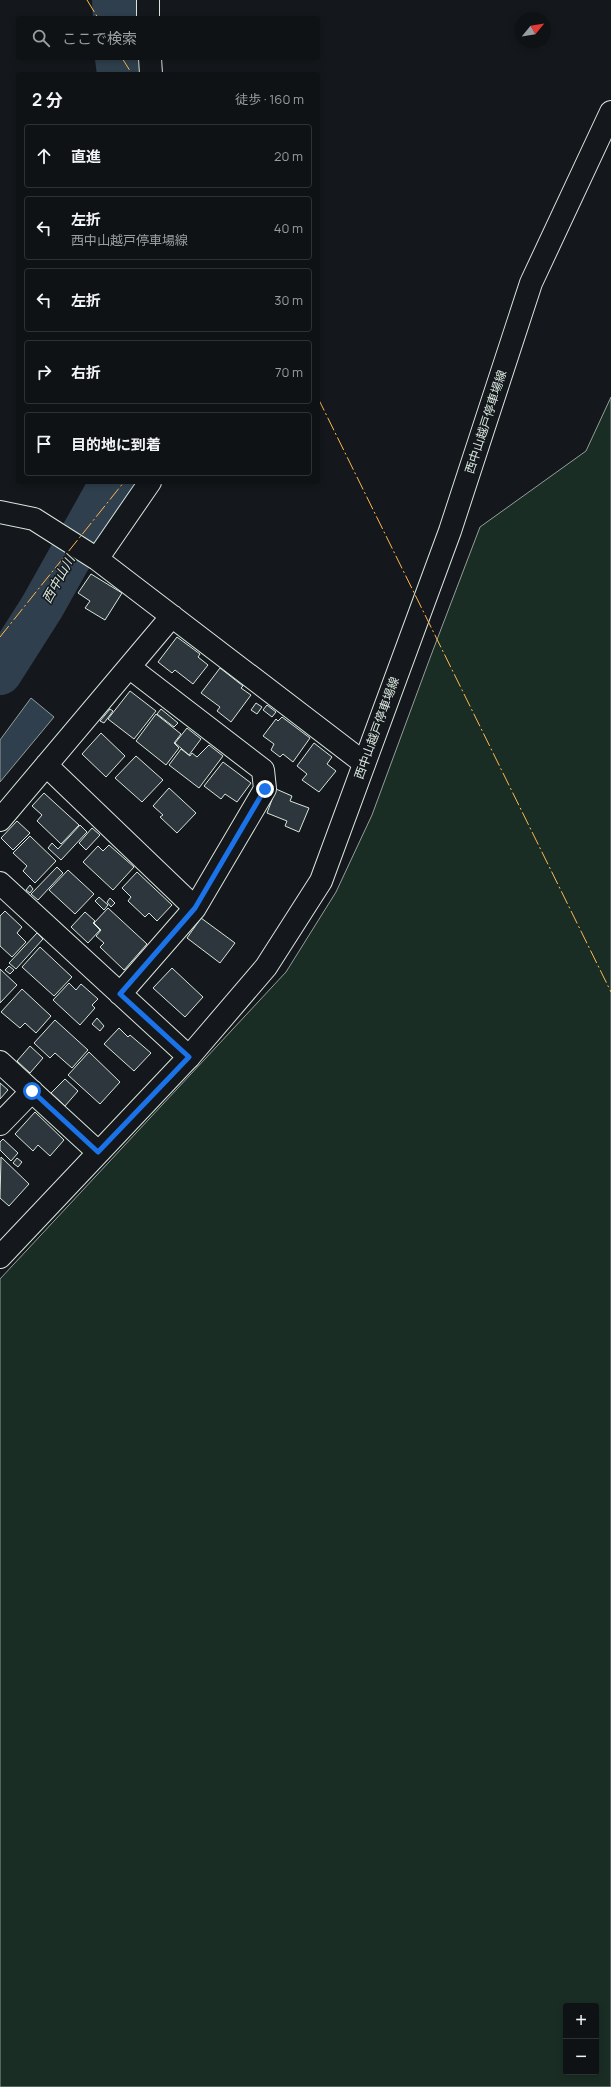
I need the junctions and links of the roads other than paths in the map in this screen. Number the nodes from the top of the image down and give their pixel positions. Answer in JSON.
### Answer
{"nodes":[{"id":1,"x":148,"y":0,"type":"edge"},
{"id":2,"x":148,"y":16,"type":"edge"},
{"id":3,"x":150,"y":60,"type":"edge"},
{"id":4,"x":151,"y":72,"type":"edge"},
{"id":5,"x":611,"y":112,"type":"edge"},
{"id":6,"x":149,"y":484,"type":"edge"},
{"id":7,"x":0,"y":512,"type":"edge"},
{"id":8,"x":94,"y":557,"type":"junction"},
{"id":9,"x":172,"y":616,"type":"junction"},
{"id":10,"x":129,"y":667,"type":"junction"},
{"id":11,"x":364,"y":763,"type":"junction"},
{"id":12,"x":46,"y":765,"type":"junction"},
{"id":13,"x":0,"y":820,"type":"edge"},
{"id":14,"x":0,"y":884,"type":"edge"},
{"id":15,"x":195,"y":908,"type":"junction"},
{"id":16,"x":120,"y":994,"type":"junction"},
{"id":17,"x":189,"y":1057,"type":"junction"},
{"id":18,"x":0,"y":1062,"type":"edge"},
{"id":19,"x":32,"y":1091,"type":"junction"},
{"id":20,"x":0,"y":1124,"type":"edge"},
{"id":21,"x":98,"y":1152,"type":"junction"},
{"id":22,"x":0,"y":1257,"type":"edge"}],
"edges":[{"from":1,"to":2,"type":"street"},
{"from":3,"to":4,"type":"street"},
{"from":5,"to":11,"type":"street","name":"西中山越戸停車場線"},
{"from":6,"to":8,"type":"street"},
{"from":7,"to":8,"type":"street"},
{"from":8,"to":9,"type":"street"},
{"from":9,"to":10,"type":"street"},
{"from":9,"to":11,"type":"street"},
{"from":10,"to":12,"type":"street"},
{"from":10,"to":15,"type":"street"},
{"from":11,"to":17,"type":"street","name":"西中山越戸停車場線"},
{"from":12,"to":13,"type":"street"},
{"from":12,"to":15,"type":"street"},
{"from":14,"to":16,"type":"street"},
{"from":15,"to":16,"type":"street"},
{"from":16,"to":17,"type":"street"},
{"from":17,"to":21,"type":"street","name":"西中山越戸停車場線"},
{"from":18,"to":19,"type":"street"},
{"from":19,"to":20,"type":"street"},
{"from":19,"to":21,"type":"street"},
{"from":21,"to":22,"type":"street","name":"西中山越戸停車場線"}]}
